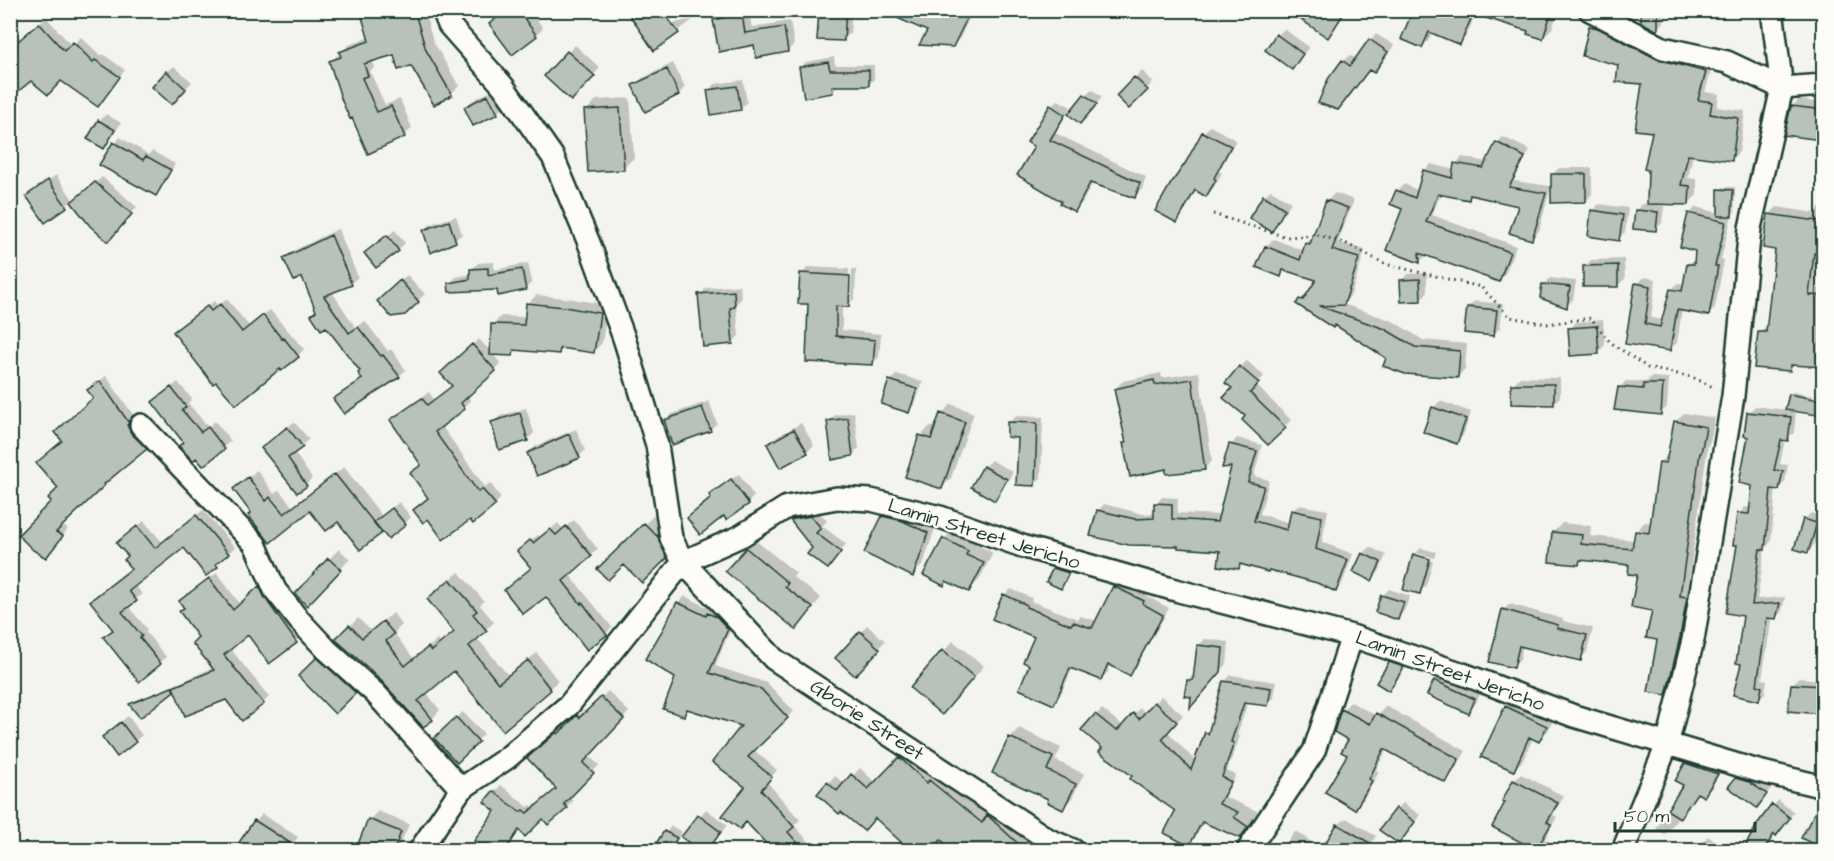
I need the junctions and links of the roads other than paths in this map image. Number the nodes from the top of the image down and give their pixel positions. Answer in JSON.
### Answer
{"nodes":[{"id":1,"x":443,"y":10,"type":"edge"},
{"id":2,"x":1590,"y":10,"type":"edge"},
{"id":3,"x":1772,"y":10,"type":"edge"},
{"id":4,"x":1824,"y":85,"type":"edge"},
{"id":5,"x":1782,"y":88,"type":"junction"},
{"id":6,"x":141,"y":425,"type":"dead end"},
{"id":7,"x":683,"y":562,"type":"junction"},
{"id":8,"x":1352,"y":636,"type":"junction"},
{"id":9,"x":1667,"y":745,"type":"junction"},
{"id":10,"x":1824,"y":787,"type":"edge"},
{"id":11,"x":461,"y":789,"type":"junction"},
{"id":12,"x":420,"y":850,"type":"edge"},
{"id":13,"x":1073,"y":850,"type":"edge"},
{"id":14,"x":1248,"y":850,"type":"edge"},
{"id":15,"x":1623,"y":850,"type":"edge"}],
"edges":[{"from":1,"to":7,"type":"street","name":"Gborie Street"},
{"from":2,"to":5,"type":"street"},
{"from":3,"to":5,"type":"street"},
{"from":4,"to":5,"type":"street"},
{"from":5,"to":9,"type":"street"},
{"from":6,"to":11,"type":"street"},
{"from":7,"to":8,"type":"street","name":"Lamin Street Jericho"},
{"from":7,"to":11,"type":"street","name":"Lamin Street Jericho"},
{"from":7,"to":13,"type":"street","name":"Gborie Street"},
{"from":8,"to":9,"type":"street","name":"Lamin Street Jericho"},
{"from":8,"to":14,"type":"street"},
{"from":9,"to":10,"type":"street","name":"Lamin Street Jericho"},
{"from":9,"to":15,"type":"street"},
{"from":11,"to":12,"type":"street","name":"Lamin Street Jericho"}]}
